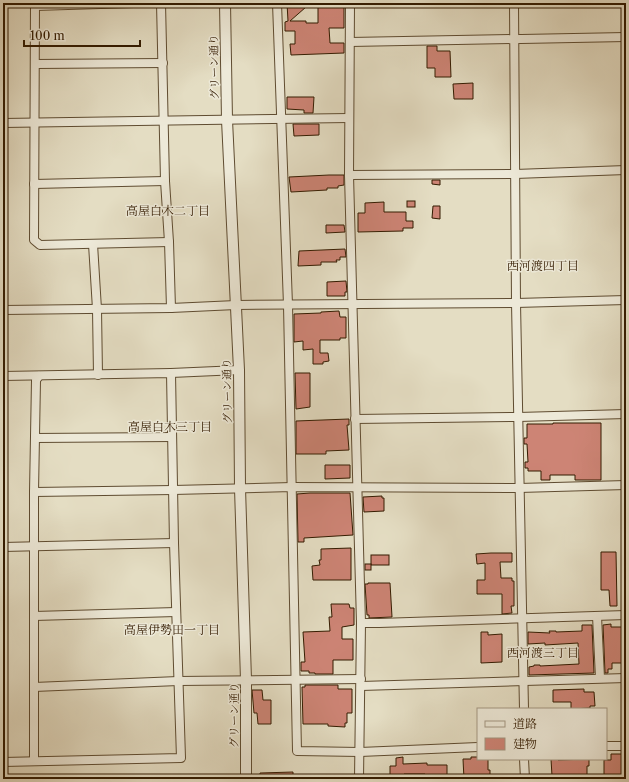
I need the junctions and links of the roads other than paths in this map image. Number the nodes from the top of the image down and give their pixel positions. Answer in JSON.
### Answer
{"nodes":[{"id":1,"x":134,"y":3,"type":"edge"},
{"id":2,"x":161,"y":3,"type":"edge"},
{"id":3,"x":225,"y":3,"type":"edge"},
{"id":4,"x":277,"y":3,"type":"edge"},
{"id":5,"x":350,"y":3,"type":"edge"},
{"id":6,"x":514,"y":3,"type":"edge"},
{"id":7,"x":35,"y":4,"type":"edge"},
{"id":8,"x":626,"y":37,"type":"edge"},
{"id":9,"x":513,"y":40,"type":"junction"},
{"id":10,"x":350,"y":42,"type":"junction"},
{"id":11,"x":163,"y":63,"type":"junction"},
{"id":12,"x":35,"y":64,"type":"junction"},
{"id":13,"x":349,"y":118,"type":"junction"},
{"id":14,"x":281,"y":119,"type":"junction"},
{"id":15,"x":227,"y":120,"type":"junction"},
{"id":16,"x":163,"y":121,"type":"junction"},
{"id":17,"x":35,"y":122,"type":"junction"},
{"id":18,"x":3,"y":123,"type":"edge"},
{"id":19,"x":626,"y":170,"type":"edge"},
{"id":20,"x":515,"y":174,"type":"junction"},
{"id":21,"x":349,"y":175,"type":"junction"},
{"id":22,"x":165,"y":181,"type":"junction"},
{"id":23,"x":34,"y":184,"type":"junction"},
{"id":24,"x":169,"y":242,"type":"junction"},
{"id":25,"x":93,"y":244,"type":"junction"},
{"id":26,"x":626,"y":300,"type":"edge"},
{"id":27,"x":516,"y":303,"type":"junction"},
{"id":28,"x":352,"y":304,"type":"junction"},
{"id":29,"x":236,"y":305,"type":"junction"},
{"id":30,"x":288,"y":305,"type":"junction"},
{"id":31,"x":171,"y":308,"type":"junction"},
{"id":32,"x":97,"y":309,"type":"junction"},
{"id":33,"x":3,"y":310,"type":"edge"},
{"id":34,"x":239,"y":370,"type":"junction"},
{"id":35,"x":171,"y":373,"type":"junction"},
{"id":36,"x":98,"y":375,"type":"junction"},
{"id":37,"x":3,"y":376,"type":"edge"},
{"id":38,"x":39,"y":376,"type":"junction"},
{"id":39,"x":626,"y":414,"type":"edge"},
{"id":40,"x":518,"y":417,"type":"junction"},
{"id":41,"x":355,"y":419,"type":"junction"},
{"id":42,"x":172,"y":437,"type":"junction"},
{"id":43,"x":35,"y":438,"type":"junction"},
{"id":44,"x":626,"y":485,"type":"edge"},
{"id":45,"x":292,"y":487,"type":"junction"},
{"id":46,"x":240,"y":488,"type":"junction"},
{"id":47,"x":358,"y":488,"type":"junction"},
{"id":48,"x":519,"y":488,"type":"junction"},
{"id":49,"x":173,"y":490,"type":"junction"},
{"id":50,"x":34,"y":492,"type":"junction"},
{"id":51,"x":174,"y":543,"type":"junction"},
{"id":52,"x":34,"y":546,"type":"junction"},
{"id":53,"x":3,"y":547,"type":"edge"},
{"id":54,"x":176,"y":612,"type":"junction"},
{"id":55,"x":626,"y":615,"type":"edge"},
{"id":56,"x":34,"y":616,"type":"junction"},
{"id":57,"x":597,"y":616,"type":"junction"},
{"id":58,"x":523,"y":618,"type":"junction"},
{"id":59,"x":361,"y":623,"type":"junction"},
{"id":60,"x":600,"y":678,"type":"junction"},
{"id":61,"x":626,"y":678,"type":"edge"},
{"id":62,"x":246,"y":680,"type":"junction"},
{"id":63,"x":296,"y":680,"type":"junction"},
{"id":64,"x":178,"y":681,"type":"junction"},
{"id":65,"x":524,"y":681,"type":"junction"},
{"id":66,"x":361,"y":683,"type":"junction"},
{"id":67,"x":34,"y":687,"type":"junction"},
{"id":68,"x":524,"y":708,"type":"edge"},
{"id":69,"x":607,"y":746,"type":"edge"},
{"id":70,"x":626,"y":746,"type":"edge"},
{"id":71,"x":477,"y":747,"type":"edge"},
{"id":72,"x":360,"y":752,"type":"junction"},
{"id":73,"x":524,"y":760,"type":"edge"},
{"id":74,"x":34,"y":761,"type":"junction"},
{"id":75,"x":3,"y":762,"type":"edge"},
{"id":76,"x":246,"y":779,"type":"edge"},
{"id":77,"x":360,"y":779,"type":"edge"},
{"id":78,"x":524,"y":779,"type":"edge"}],
"edges":[{"from":1,"to":7,"type":"street"},
{"from":2,"to":11,"type":"street"},
{"from":3,"to":15,"type":"street","name":"グリーン通り"},
{"from":4,"to":14,"type":"street"},
{"from":5,"to":10,"type":"street"},
{"from":6,"to":9,"type":"street"},
{"from":7,"to":12,"type":"street"},
{"from":8,"to":9,"type":"street"},
{"from":9,"to":10,"type":"street"},
{"from":9,"to":20,"type":"street"},
{"from":10,"to":13,"type":"street"},
{"from":11,"to":12,"type":"street"},
{"from":11,"to":16,"type":"street"},
{"from":12,"to":17,"type":"street"},
{"from":13,"to":14,"type":"street"},
{"from":13,"to":21,"type":"street"},
{"from":14,"to":15,"type":"street"},
{"from":14,"to":30,"type":"street"},
{"from":15,"to":16,"type":"street"},
{"from":15,"to":29,"type":"street","name":"グリーン通り"},
{"from":16,"to":17,"type":"street"},
{"from":16,"to":22,"type":"street"},
{"from":17,"to":18,"type":"street"},
{"from":17,"to":23,"type":"street"},
{"from":19,"to":20,"type":"street"},
{"from":20,"to":21,"type":"street"},
{"from":20,"to":27,"type":"street"},
{"from":21,"to":28,"type":"street"},
{"from":22,"to":23,"type":"street"},
{"from":22,"to":24,"type":"street"},
{"from":23,"to":25,"type":"street"},
{"from":24,"to":25,"type":"street"},
{"from":24,"to":31,"type":"street"},
{"from":25,"to":32,"type":"street"},
{"from":26,"to":27,"type":"street"},
{"from":27,"to":28,"type":"street"},
{"from":27,"to":40,"type":"street"},
{"from":28,"to":30,"type":"street"},
{"from":28,"to":41,"type":"street"},
{"from":29,"to":30,"type":"street"},
{"from":29,"to":31,"type":"street"},
{"from":29,"to":34,"type":"street","name":"グリーン通り"},
{"from":30,"to":45,"type":"street"},
{"from":31,"to":32,"type":"street"},
{"from":32,"to":33,"type":"street"},
{"from":32,"to":36,"type":"street"},
{"from":34,"to":35,"type":"street"},
{"from":34,"to":46,"type":"street","name":"グリーン通り"},
{"from":35,"to":36,"type":"street"},
{"from":35,"to":42,"type":"street"},
{"from":36,"to":38,"type":"street"},
{"from":37,"to":38,"type":"street"},
{"from":38,"to":43,"type":"street"},
{"from":39,"to":40,"type":"street"},
{"from":40,"to":41,"type":"street"},
{"from":40,"to":48,"type":"street"},
{"from":41,"to":47,"type":"street"},
{"from":42,"to":43,"type":"street"},
{"from":42,"to":49,"type":"street"},
{"from":43,"to":50,"type":"street"},
{"from":44,"to":48,"type":"street"},
{"from":45,"to":46,"type":"street"},
{"from":45,"to":47,"type":"street"},
{"from":45,"to":63,"type":"street"},
{"from":46,"to":49,"type":"street"},
{"from":46,"to":62,"type":"street","name":"グリーン通り"},
{"from":47,"to":48,"type":"street"},
{"from":47,"to":59,"type":"street"},
{"from":48,"to":58,"type":"street"},
{"from":49,"to":50,"type":"street"},
{"from":49,"to":51,"type":"street"},
{"from":50,"to":52,"type":"street"},
{"from":51,"to":52,"type":"street"},
{"from":51,"to":54,"type":"street"},
{"from":52,"to":53,"type":"street"},
{"from":52,"to":56,"type":"street"},
{"from":54,"to":56,"type":"street"},
{"from":54,"to":64,"type":"street"},
{"from":55,"to":57,"type":"street"},
{"from":56,"to":67,"type":"street"},
{"from":57,"to":58,"type":"street"},
{"from":57,"to":60,"type":"street"},
{"from":58,"to":59,"type":"street"},
{"from":58,"to":65,"type":"street"},
{"from":59,"to":66,"type":"street"},
{"from":60,"to":61,"type":"street"},
{"from":60,"to":65,"type":"street"},
{"from":62,"to":63,"type":"street"},
{"from":62,"to":64,"type":"street"},
{"from":62,"to":76,"type":"street","name":"グリーン通り"},
{"from":63,"to":66,"type":"street"},
{"from":63,"to":72,"type":"street"},
{"from":64,"to":67,"type":"street"},
{"from":64,"to":74,"type":"street"},
{"from":65,"to":66,"type":"street"},
{"from":65,"to":68,"type":"street"},
{"from":66,"to":72,"type":"street"},
{"from":67,"to":74,"type":"street"},
{"from":69,"to":70,"type":"street"},
{"from":71,"to":72,"type":"street"},
{"from":72,"to":77,"type":"street"},
{"from":73,"to":78,"type":"street"},
{"from":74,"to":75,"type":"street"}]}
